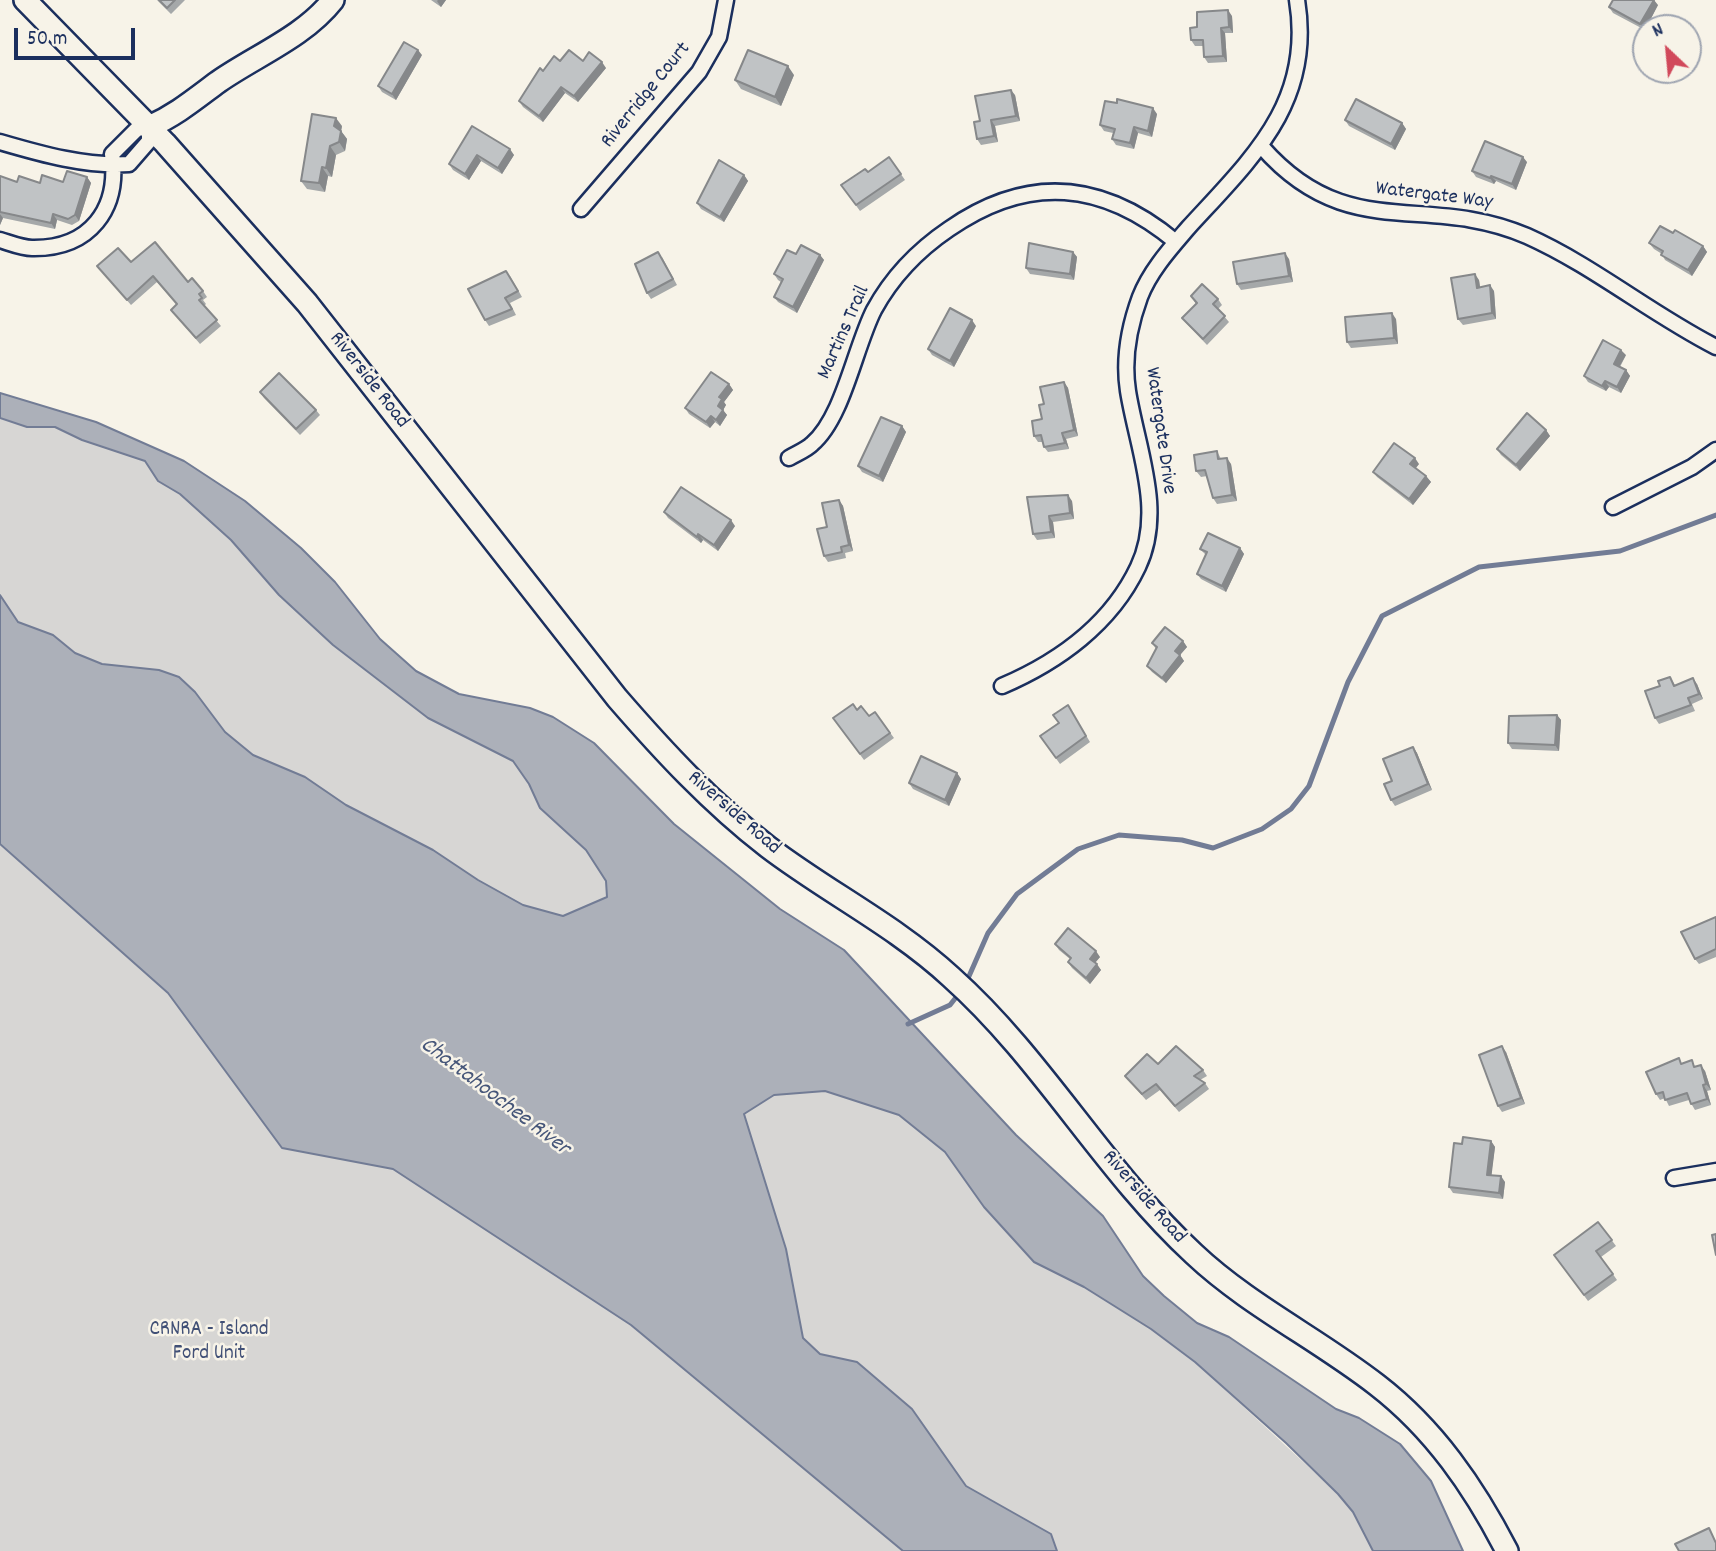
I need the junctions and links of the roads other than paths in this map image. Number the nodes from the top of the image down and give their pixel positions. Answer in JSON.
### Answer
{"nodes":[{"id":1,"x":25,"y":0,"type":"edge"},
{"id":2,"x":332,"y":0,"type":"edge"},
{"id":3,"x":726,"y":0,"type":"edge"},
{"id":4,"x":1297,"y":0,"type":"edge"},
{"id":5,"x":149,"y":127,"type":"junction"},
{"id":6,"x":0,"y":142,"type":"edge"},
{"id":7,"x":1262,"y":147,"type":"junction"},
{"id":8,"x":114,"y":165,"type":"junction"},
{"id":9,"x":581,"y":209,"type":"dead end"},
{"id":10,"x":0,"y":240,"type":"edge"},
{"id":11,"x":1176,"y":242,"type":"junction"},
{"id":12,"x":1716,"y":347,"type":"edge"},
{"id":13,"x":1716,"y":450,"type":"edge"},
{"id":14,"x":789,"y":458,"type":"dead end"},
{"id":15,"x":1613,"y":507,"type":"dead end"},
{"id":16,"x":1002,"y":687,"type":"dead end"},
{"id":17,"x":1716,"y":1171,"type":"edge"},
{"id":18,"x":1674,"y":1178,"type":"dead end"},
{"id":19,"x":1507,"y":1551,"type":"edge"}],
"edges":[{"from":1,"to":5,"type":"street","name":"Riverside Road"},
{"from":2,"to":5,"type":"street"},
{"from":3,"to":9,"type":"street","name":"Riverridge Court"},
{"from":4,"to":7,"type":"street","name":"Watergate Drive"},
{"from":5,"to":8,"type":"street"},
{"from":5,"to":19,"type":"street","name":"Riverside Road"},
{"from":6,"to":8,"type":"street"},
{"from":7,"to":11,"type":"street","name":"Watergate Drive"},
{"from":7,"to":12,"type":"street","name":"Watergate Way"},
{"from":8,"to":10,"type":"street"},
{"from":11,"to":14,"type":"street","name":"Martins Trail"},
{"from":11,"to":16,"type":"street","name":"Watergate Drive"},
{"from":13,"to":15,"type":"street"},
{"from":17,"to":18,"type":"street"}]}
